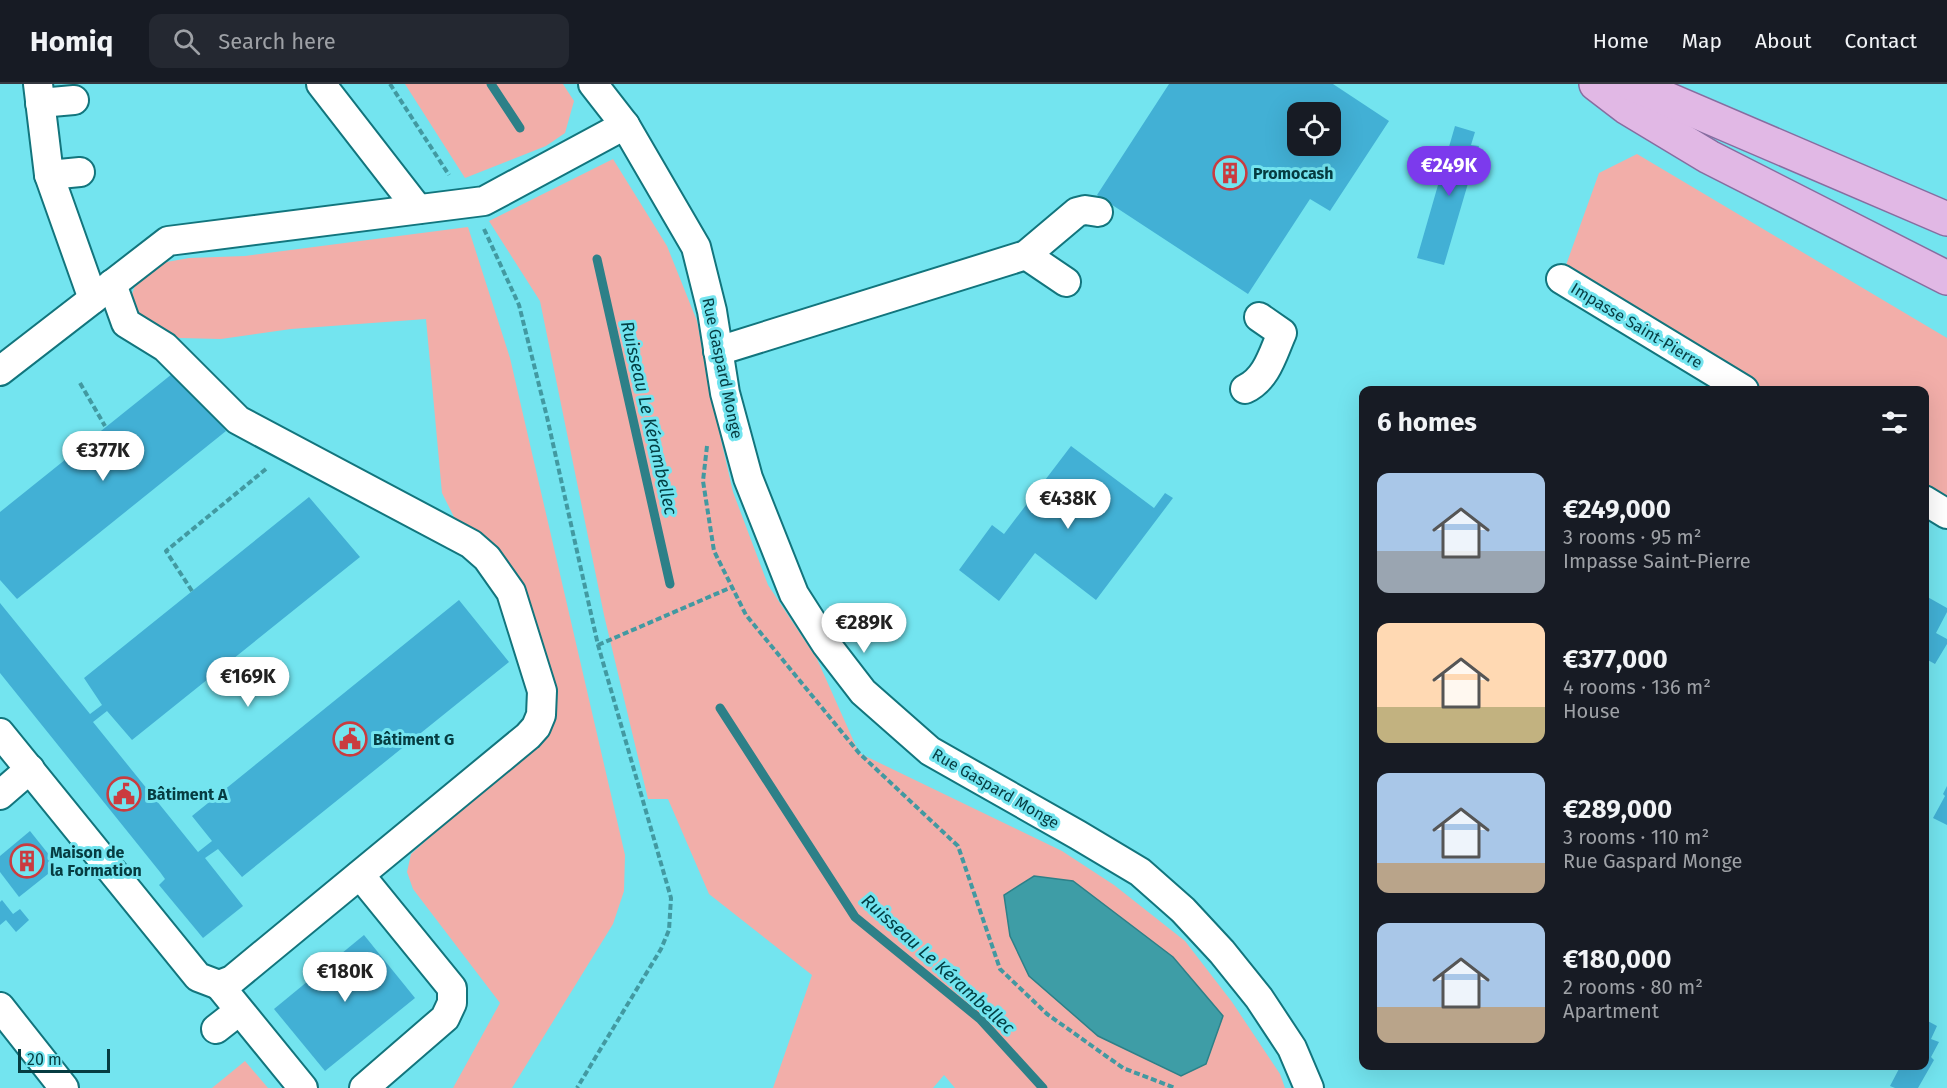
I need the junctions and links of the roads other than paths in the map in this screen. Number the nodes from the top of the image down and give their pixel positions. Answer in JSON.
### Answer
{"nodes":[{"id":1,"x":321,"y":84,"type":"edge"},
{"id":2,"x":593,"y":84,"type":"edge"},
{"id":3,"x":1596,"y":84,"type":"edge"},
{"id":4,"x":1632,"y":84,"type":"edge"},
{"id":5,"x":39,"y":94,"type":"edge"},
{"id":6,"x":74,"y":100,"type":"dead end"},
{"id":7,"x":625,"y":124,"type":"junction"},
{"id":8,"x":80,"y":172,"type":"dead end"},
{"id":9,"x":49,"y":175,"type":"junction"},
{"id":10,"x":418,"y":209,"type":"junction"},
{"id":11,"x":1098,"y":212,"type":"dead end"},
{"id":12,"x":1947,"y":219,"type":"edge"},
{"id":13,"x":1026,"y":255,"type":"junction"},
{"id":14,"x":1947,"y":278,"type":"edge"},
{"id":15,"x":1561,"y":279,"type":"dead end"},
{"id":16,"x":1066,"y":282,"type":"dead end"},
{"id":17,"x":102,"y":291,"type":"junction"},
{"id":18,"x":1259,"y":317,"type":"dead end"},
{"id":19,"x":718,"y":351,"type":"junction"},
{"id":20,"x":0,"y":371,"type":"edge"},
{"id":21,"x":1737,"y":386,"type":"edge"},
{"id":22,"x":1245,"y":389,"type":"dead end"},
{"id":23,"x":1929,"y":503,"type":"edge"},
{"id":24,"x":1947,"y":514,"type":"edge"},
{"id":25,"x":0,"y":733,"type":"edge"},
{"id":26,"x":30,"y":769,"type":"junction"},
{"id":27,"x":0,"y":795,"type":"edge"},
{"id":28,"x":360,"y":875,"type":"junction"},
{"id":29,"x":219,"y":985,"type":"junction"},
{"id":30,"x":0,"y":1007,"type":"edge"},
{"id":31,"x":239,"y":1011,"type":"junction"},
{"id":32,"x":216,"y":1029,"type":"dead end"},
{"id":33,"x":64,"y":1088,"type":"edge"},
{"id":34,"x":303,"y":1088,"type":"edge"},
{"id":35,"x":364,"y":1088,"type":"edge"},
{"id":36,"x":1309,"y":1088,"type":"edge"}],
"edges":[{"from":1,"to":10,"type":"street"},
{"from":2,"to":7,"type":"street","name":"Rue Gaspard Monge"},
{"from":3,"to":14,"type":"main road"},
{"from":4,"to":12,"type":"main road"},
{"from":5,"to":6,"type":"street"},
{"from":5,"to":9,"type":"street"},
{"from":7,"to":10,"type":"street"},
{"from":7,"to":19,"type":"street","name":"Rue Gaspard Monge"},
{"from":8,"to":9,"type":"street"},
{"from":9,"to":17,"type":"street"},
{"from":10,"to":17,"type":"street"},
{"from":11,"to":13,"type":"street"},
{"from":13,"to":16,"type":"street"},
{"from":13,"to":19,"type":"street"},
{"from":15,"to":21,"type":"street","name":"Impasse Saint-Pierre"},
{"from":17,"to":20,"type":"street"},
{"from":17,"to":28,"type":"street"},
{"from":18,"to":22,"type":"street"},
{"from":19,"to":36,"type":"street","name":"Rue Gaspard Monge"},
{"from":23,"to":24,"type":"street"},
{"from":25,"to":26,"type":"street"},
{"from":26,"to":27,"type":"street"},
{"from":26,"to":29,"type":"street"},
{"from":28,"to":29,"type":"street"},
{"from":28,"to":35,"type":"street"},
{"from":29,"to":31,"type":"street"},
{"from":30,"to":33,"type":"street"},
{"from":31,"to":32,"type":"street"},
{"from":31,"to":34,"type":"street"}]}
